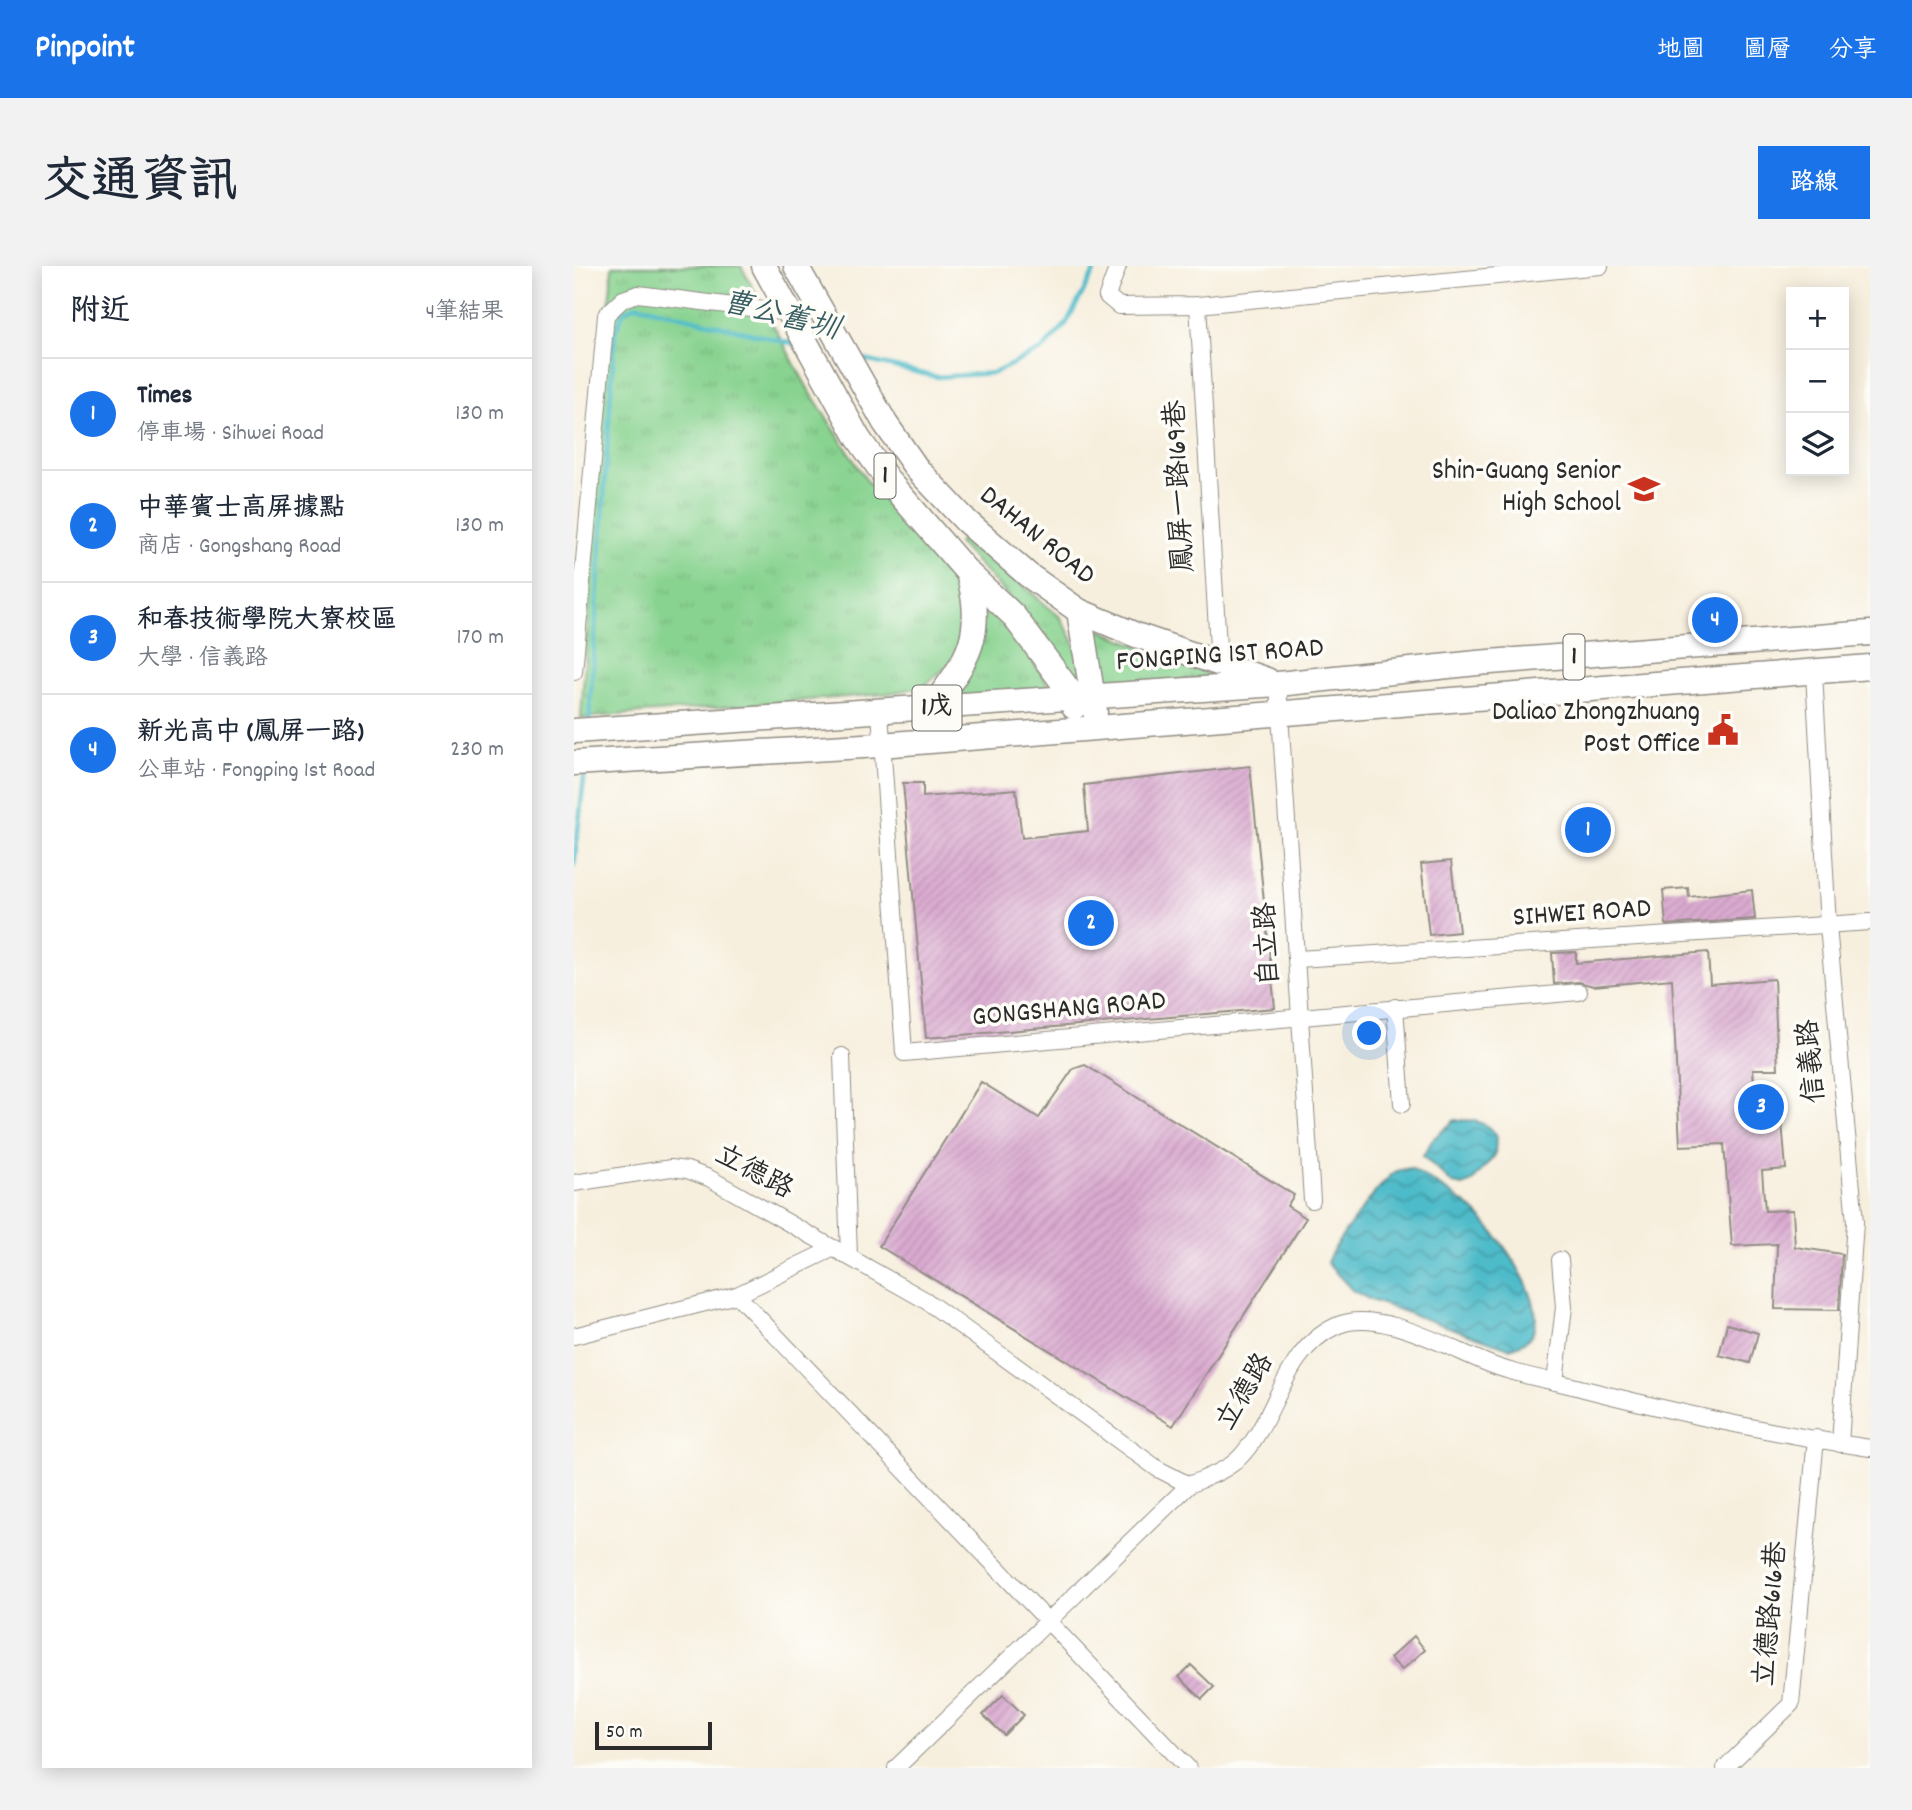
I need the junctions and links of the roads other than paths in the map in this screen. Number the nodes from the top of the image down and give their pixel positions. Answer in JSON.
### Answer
{"nodes":[{"id":1,"x":764,"y":266,"type":"edge"},
{"id":2,"x":796,"y":266,"type":"edge"},
{"id":3,"x":1118,"y":266,"type":"edge"},
{"id":4,"x":1600,"y":266,"type":"edge"},
{"id":5,"x":1532,"y":269,"type":"edge"},
{"id":6,"x":1198,"y":305,"type":"junction"},
{"id":7,"x":790,"y":313,"type":"junction"},
{"id":8,"x":591,"y":474,"type":"junction"},
{"id":9,"x":574,"y":475,"type":"edge"},
{"id":10,"x":968,"y":573,"type":"junction"},
{"id":11,"x":1079,"y":611,"type":"junction"},
{"id":12,"x":1870,"y":633,"type":"edge"},
{"id":13,"x":1219,"y":664,"type":"junction"},
{"id":14,"x":1870,"y":667,"type":"edge"},
{"id":15,"x":574,"y":672,"type":"edge"},
{"id":16,"x":1814,"y":673,"type":"junction"},
{"id":17,"x":1278,"y":684,"type":"junction"},
{"id":18,"x":1083,"y":696,"type":"junction"},
{"id":19,"x":930,"y":709,"type":"junction"},
{"id":20,"x":1281,"y":712,"type":"junction"},
{"id":21,"x":880,"y":713,"type":"junction"},
{"id":22,"x":1087,"y":727,"type":"junction"},
{"id":23,"x":585,"y":730,"type":"edge"},
{"id":24,"x":880,"y":745,"type":"junction"},
{"id":25,"x":574,"y":763,"type":"edge"},
{"id":26,"x":1870,"y":922,"type":"edge"},
{"id":27,"x":1828,"y":926,"type":"junction"},
{"id":28,"x":1298,"y":959,"type":"junction"},
{"id":29,"x":1579,"y":992,"type":"dead end"},
{"id":30,"x":1395,"y":1007,"type":"junction"},
{"id":31,"x":1300,"y":1015,"type":"junction"},
{"id":32,"x":842,"y":1056,"type":"dead end"},
{"id":33,"x":1402,"y":1104,"type":"dead end"},
{"id":34,"x":574,"y":1183,"type":"edge"},
{"id":35,"x":1312,"y":1200,"type":"dead end"},
{"id":36,"x":834,"y":1248,"type":"junction"},
{"id":37,"x":849,"y":1257,"type":"junction"},
{"id":38,"x":1560,"y":1260,"type":"dead end"},
{"id":39,"x":737,"y":1295,"type":"junction"},
{"id":40,"x":574,"y":1336,"type":"edge"},
{"id":41,"x":1555,"y":1382,"type":"junction"},
{"id":42,"x":1816,"y":1437,"type":"junction"},
{"id":43,"x":1840,"y":1444,"type":"junction"},
{"id":44,"x":1870,"y":1448,"type":"edge"},
{"id":45,"x":1189,"y":1485,"type":"junction"},
{"id":46,"x":1047,"y":1621,"type":"junction"},
{"id":47,"x":896,"y":1768,"type":"edge"},
{"id":48,"x":1188,"y":1768,"type":"edge"},
{"id":49,"x":1725,"y":1768,"type":"edge"}],
"edges":[{"from":1,"to":7,"type":"main road","number":"1"},
{"from":2,"to":11,"type":"main road","name":"DAHAN ROAD","number":"1"},
{"from":3,"to":6,"type":"street"},
{"from":4,"to":5,"type":"street"},
{"from":5,"to":6,"type":"street"},
{"from":6,"to":13,"type":"street","name":"鳳屏一路169巷"},
{"from":7,"to":8,"type":"street"},
{"from":7,"to":10,"type":"main road","number":"1"},
{"from":8,"to":9,"type":"street"},
{"from":8,"to":15,"type":"street"},
{"from":10,"to":18,"type":"main road","number":"1"},
{"from":10,"to":19,"type":"main road"},
{"from":11,"to":13,"type":"main road","name":"DAHAN ROAD","number":"1"},
{"from":11,"to":18,"type":"main road"},
{"from":12,"to":17,"type":"main road","name":"FONGPING 1ST ROAD","number":"1"},
{"from":13,"to":17,"type":"main road","name":"DAHAN ROAD","number":"1"},
{"from":14,"to":16,"type":"main road","number":"1"},
{"from":16,"to":20,"type":"main road","number":"1"},
{"from":16,"to":27,"type":"street","name":"信義路"},
{"from":17,"to":18,"type":"main road","name":"FONGPING 1ST ROAD","number":"1戊"},
{"from":17,"to":20,"type":"street","name":"自立路"},
{"from":18,"to":19,"type":"main road","name":"FONGPING 1ST ROAD","number":"1戊"},
{"from":18,"to":22,"type":"main road"},
{"from":19,"to":21,"type":"main road","name":"FONGPING 1ST ROAD","number":"1戊"},
{"from":20,"to":22,"type":"main road","number":"1戊"},
{"from":20,"to":28,"type":"street","name":"自立路"},
{"from":21,"to":23,"type":"main road","name":"FONGPING 1ST ROAD","number":"1戊"},
{"from":21,"to":24,"type":"street","name":"GONGSHANG ROAD"},
{"from":22,"to":24,"type":"main road","number":"1戊"},
{"from":24,"to":25,"type":"main road","number":"1戊"},
{"from":24,"to":31,"type":"street","name":"GONGSHANG ROAD"},
{"from":26,"to":27,"type":"street","name":"SIHWEI ROAD"},
{"from":27,"to":28,"type":"street","name":"SIHWEI ROAD"},
{"from":27,"to":43,"type":"street","name":"信義路"},
{"from":28,"to":31,"type":"street","name":"自立路"},
{"from":29,"to":30,"type":"street","name":"GONGSHANG ROAD"},
{"from":30,"to":31,"type":"street","name":"GONGSHANG ROAD"},
{"from":30,"to":33,"type":"street"},
{"from":31,"to":35,"type":"street","name":"自立路"},
{"from":32,"to":37,"type":"street"},
{"from":34,"to":36,"type":"street","name":"立德路"},
{"from":36,"to":37,"type":"street","name":"立德路"},
{"from":36,"to":39,"type":"street"},
{"from":37,"to":45,"type":"street","name":"立德路"},
{"from":38,"to":41,"type":"street"},
{"from":39,"to":40,"type":"street"},
{"from":39,"to":46,"type":"street"},
{"from":41,"to":42,"type":"street","name":"立德路"},
{"from":41,"to":45,"type":"street","name":"立德路"},
{"from":42,"to":43,"type":"street","name":"立德路"},
{"from":42,"to":49,"type":"street","name":"立德路616巷"},
{"from":43,"to":44,"type":"street","name":"立德路"},
{"from":45,"to":46,"type":"street"},
{"from":46,"to":47,"type":"street"},
{"from":46,"to":48,"type":"street"}]}
